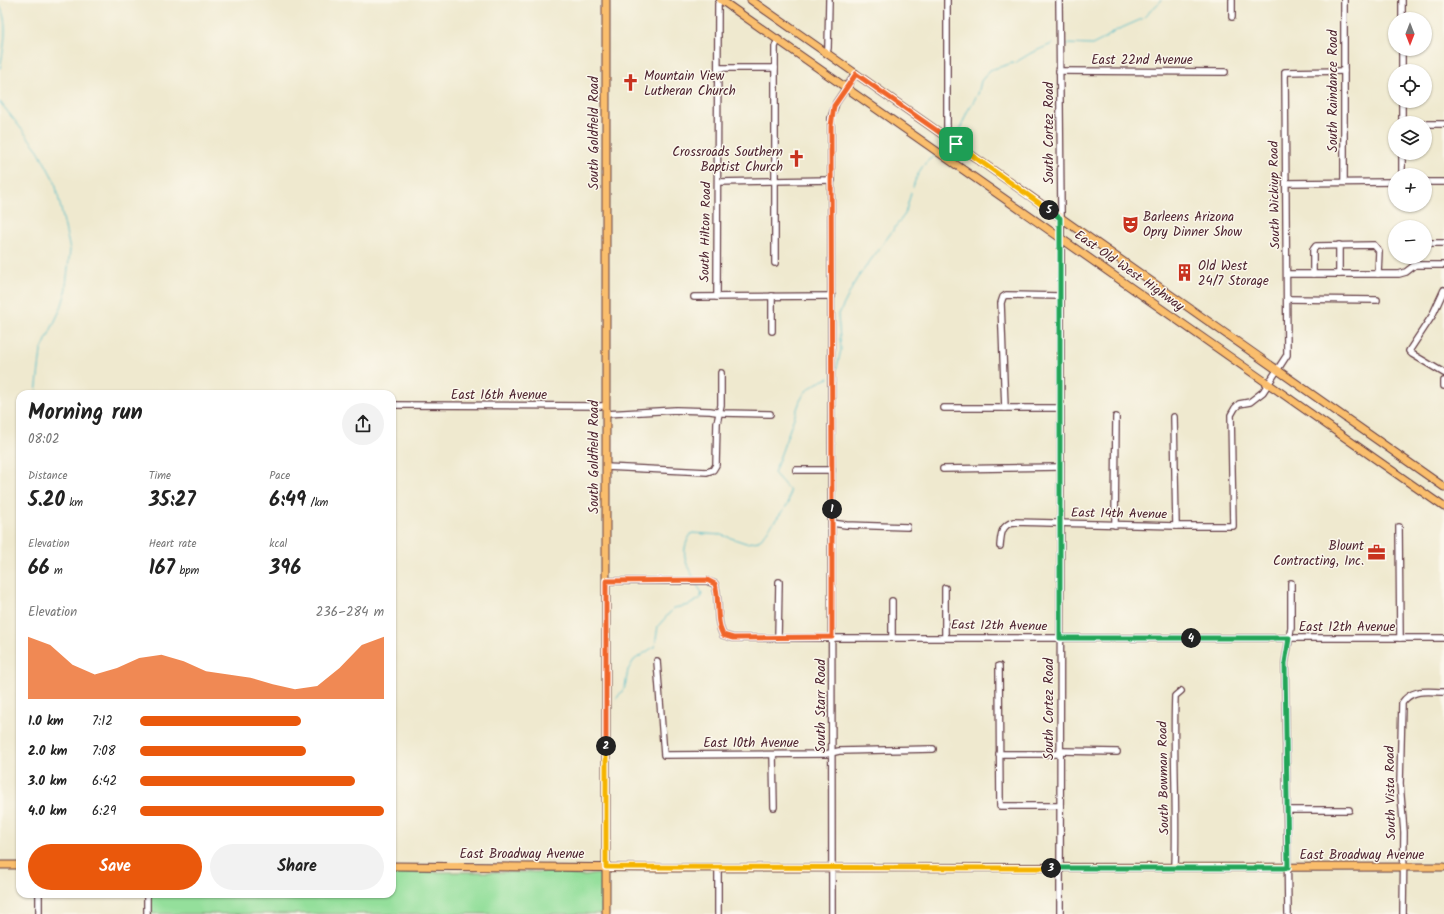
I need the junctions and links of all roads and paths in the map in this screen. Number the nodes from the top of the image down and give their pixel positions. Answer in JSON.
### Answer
{"nodes":[{"id":1,"x":606,"y":0,"type":"edge"},
{"id":2,"x":721,"y":0,"type":"edge"},
{"id":3,"x":751,"y":0,"type":"edge"},
{"id":4,"x":829,"y":0,"type":"edge"},
{"id":5,"x":947,"y":0,"type":"edge"},
{"id":6,"x":1059,"y":0,"type":"edge"},
{"id":7,"x":1232,"y":0,"type":"edge"},
{"id":8,"x":1344,"y":0,"type":"edge"},
{"id":9,"x":1402,"y":0,"type":"edge"},
{"id":10,"x":1402,"y":12,"type":"edge"},
{"id":11,"x":1232,"y":17,"type":"dead end"},
{"id":12,"x":778,"y":40,"type":"junction"},
{"id":13,"x":827,"y":53,"type":"junction"},
{"id":14,"x":718,"y":68,"type":"junction"},
{"id":15,"x":775,"y":68,"type":"junction"},
{"id":16,"x":1059,"y":71,"type":"junction"},
{"id":17,"x":1344,"y":71,"type":"junction"},
{"id":18,"x":1225,"y":72,"type":"dead end"},
{"id":19,"x":856,"y":74,"type":"junction"},
{"id":20,"x":846,"y":87,"type":"junction"},
{"id":21,"x":1432,"y":124,"type":"edge"},
{"id":22,"x":1444,"y":124,"type":"edge"},
{"id":23,"x":951,"y":140,"type":"junction"},
{"id":24,"x":832,"y":180,"type":"junction"},
{"id":25,"x":718,"y":182,"type":"junction"},
{"id":26,"x":775,"y":182,"type":"junction"},
{"id":27,"x":1344,"y":182,"type":"junction"},
{"id":28,"x":1388,"y":182,"type":"edge"},
{"id":29,"x":1432,"y":182,"type":"edge"},
{"id":30,"x":1444,"y":182,"type":"edge"},
{"id":31,"x":1286,"y":183,"type":"junction"},
{"id":32,"x":1060,"y":218,"type":"junction"},
{"id":33,"x":1060,"y":237,"type":"junction"},
{"id":34,"x":1432,"y":243,"type":"edge"},
{"id":35,"x":1444,"y":243,"type":"edge"},
{"id":36,"x":1339,"y":246,"type":"junction"},
{"id":37,"x":775,"y":263,"type":"dead end"},
{"id":38,"x":1444,"y":265,"type":"edge"},
{"id":39,"x":1286,"y":274,"type":"junction"},
{"id":40,"x":1313,"y":274,"type":"junction"},
{"id":41,"x":1339,"y":274,"type":"junction"},
{"id":42,"x":1378,"y":274,"type":"junction"},
{"id":43,"x":1444,"y":290,"type":"edge"},
{"id":44,"x":772,"y":296,"type":"junction"},
{"id":45,"x":832,"y":296,"type":"junction"},
{"id":46,"x":1060,"y":296,"type":"junction"},
{"id":47,"x":694,"y":297,"type":"dead end"},
{"id":48,"x":717,"y":297,"type":"junction"},
{"id":49,"x":1287,"y":299,"type":"junction"},
{"id":50,"x":1377,"y":300,"type":"dead end"},
{"id":51,"x":772,"y":331,"type":"dead end"},
{"id":52,"x":1278,"y":370,"type":"junction"},
{"id":53,"x":721,"y":373,"type":"dead end"},
{"id":54,"x":1444,"y":373,"type":"edge"},
{"id":55,"x":1444,"y":381,"type":"edge"},
{"id":56,"x":1267,"y":384,"type":"junction"},
{"id":57,"x":1444,"y":386,"type":"edge"},
{"id":58,"x":396,"y":405,"type":"edge"},
{"id":59,"x":606,"y":406,"type":"junction"},
{"id":60,"x":944,"y":408,"type":"dead end"},
{"id":61,"x":1005,"y":408,"type":"junction"},
{"id":62,"x":1060,"y":408,"type":"junction"},
{"id":63,"x":719,"y":412,"type":"junction"},
{"id":64,"x":606,"y":414,"type":"junction"},
{"id":65,"x":770,"y":414,"type":"dead end"},
{"id":66,"x":1174,"y":417,"type":"dead end"},
{"id":67,"x":1116,"y":418,"type":"dead end"},
{"id":68,"x":606,"y":467,"type":"junction"},
{"id":69,"x":1060,"y":467,"type":"junction"},
{"id":70,"x":943,"y":469,"type":"dead end"},
{"id":71,"x":796,"y":470,"type":"dead end"},
{"id":72,"x":832,"y":470,"type":"junction"},
{"id":73,"x":1444,"y":487,"type":"edge"},
{"id":74,"x":1444,"y":507,"type":"edge"},
{"id":75,"x":832,"y":523,"type":"junction"},
{"id":76,"x":1060,"y":524,"type":"junction"},
{"id":77,"x":1114,"y":525,"type":"junction"},
{"id":78,"x":1176,"y":526,"type":"junction"},
{"id":79,"x":1233,"y":526,"type":"joint"},
{"id":80,"x":907,"y":527,"type":"dead end"},
{"id":81,"x":1399,"y":527,"type":"dead end"},
{"id":82,"x":1000,"y":546,"type":"dead end"},
{"id":83,"x":606,"y":581,"type":"junction"},
{"id":84,"x":779,"y":582,"type":"dead end"},
{"id":85,"x":1291,"y":583,"type":"dead end"},
{"id":86,"x":945,"y":588,"type":"dead end"},
{"id":87,"x":892,"y":601,"type":"dead end"},
{"id":88,"x":832,"y":637,"type":"junction"},
{"id":89,"x":892,"y":637,"type":"junction"},
{"id":90,"x":945,"y":637,"type":"junction"},
{"id":91,"x":778,"y":638,"type":"junction"},
{"id":92,"x":1060,"y":638,"type":"junction"},
{"id":93,"x":1289,"y":638,"type":"junction"},
{"id":94,"x":1400,"y":638,"type":"junction"},
{"id":95,"x":1444,"y":638,"type":"edge"},
{"id":96,"x":657,"y":661,"type":"dead end"},
{"id":97,"x":999,"y":666,"type":"dead end"},
{"id":98,"x":1181,"y":691,"type":"dead end"},
{"id":99,"x":1444,"y":692,"type":"edge"},
{"id":100,"x":933,"y":749,"type":"dead end"},
{"id":101,"x":832,"y":752,"type":"junction"},
{"id":102,"x":1117,"y":752,"type":"dead end"},
{"id":103,"x":1060,"y":753,"type":"junction"},
{"id":104,"x":999,"y":754,"type":"junction"},
{"id":105,"x":773,"y":755,"type":"junction"},
{"id":106,"x":1060,"y":806,"type":"junction"},
{"id":107,"x":774,"y":807,"type":"dead end"},
{"id":108,"x":1287,"y":810,"type":"junction"},
{"id":109,"x":1349,"y":810,"type":"dead end"},
{"id":110,"x":16,"y":865,"type":"edge"},
{"id":111,"x":0,"y":866,"type":"edge"},
{"id":112,"x":396,"y":866,"type":"edge"},
{"id":113,"x":606,"y":867,"type":"junction"},
{"id":114,"x":1175,"y":867,"type":"junction"},
{"id":115,"x":1404,"y":867,"type":"junction"},
{"id":116,"x":1444,"y":867,"type":"edge"},
{"id":117,"x":718,"y":868,"type":"junction"},
{"id":118,"x":832,"y":868,"type":"junction"},
{"id":119,"x":1060,"y":868,"type":"junction"},
{"id":120,"x":1288,"y":868,"type":"junction"},
{"id":121,"x":39,"y":898,"type":"edge"},
{"id":122,"x":147,"y":898,"type":"edge"},
{"id":123,"x":39,"y":914,"type":"edge"},
{"id":124,"x":147,"y":914,"type":"edge"},
{"id":125,"x":606,"y":914,"type":"edge"},
{"id":126,"x":718,"y":914,"type":"edge"},
{"id":127,"x":832,"y":914,"type":"edge"},
{"id":128,"x":1060,"y":914,"type":"edge"},
{"id":129,"x":1288,"y":914,"type":"edge"},
{"id":130,"x":1404,"y":914,"type":"edge"}],
"edges":[{"from":1,"to":59,"type":"main road","name":"South Goldfield Road"},
{"from":2,"to":12,"type":"main road","name":"East Old West Highway"},
{"from":2,"to":14,"type":"street","name":"South Hilton Road"},
{"from":3,"to":13,"type":"main road","name":"East Old West Highway"},
{"from":4,"to":13,"type":"street"},
{"from":5,"to":23,"type":"street"},
{"from":6,"to":16,"type":"street","name":"South Cortez Road"},
{"from":7,"to":11,"type":"street"},
{"from":8,"to":17,"type":"street","name":"South Raindance Road"},
{"from":9,"to":10,"type":"street"},
{"from":12,"to":15,"type":"street"},
{"from":12,"to":20,"type":"main road","name":"East Old West Highway"},
{"from":13,"to":19,"type":"main road","name":"East Old West Highway"},
{"from":14,"to":15,"type":"street"},
{"from":14,"to":25,"type":"street","name":"South Hilton Road"},
{"from":15,"to":26,"type":"street"},
{"from":16,"to":18,"type":"street","name":"East 22nd Avenue"},
{"from":16,"to":32,"type":"street","name":"South Cortez Road"},
{"from":17,"to":27,"type":"street","name":"South Raindance Road"},
{"from":17,"to":31,"type":"street","name":"South Wickiup Road"},
{"from":19,"to":20,"type":"street","name":"South Starr Road"},
{"from":19,"to":23,"type":"main road","name":"East Old West Highway"},
{"from":20,"to":24,"type":"street","name":"South Starr Road"},
{"from":20,"to":33,"type":"main road","name":"East Old West Highway"},
{"from":21,"to":22,"type":"street"},
{"from":23,"to":32,"type":"main road","name":"East Old West Highway"},
{"from":24,"to":26,"type":"street"},
{"from":24,"to":45,"type":"street","name":"South Starr Road"},
{"from":25,"to":26,"type":"street"},
{"from":25,"to":48,"type":"street","name":"South Hilton Road"},
{"from":26,"to":37,"type":"street"},
{"from":27,"to":28,"type":"street"},
{"from":27,"to":31,"type":"street"},
{"from":29,"to":30,"type":"street"},
{"from":31,"to":39,"type":"street","name":"South Wickiup Road"},
{"from":32,"to":33,"type":"street","name":"South Cortez Road"},
{"from":32,"to":52,"type":"main road","name":"East Old West Highway"},
{"from":33,"to":46,"type":"street","name":"South Cortez Road"},
{"from":33,"to":56,"type":"main road","name":"East Old West Highway"},
{"from":34,"to":35,"type":"street"},
{"from":36,"to":40,"type":"street"},
{"from":36,"to":41,"type":"street"},
{"from":36,"to":42,"type":"street"},
{"from":38,"to":42,"type":"street"},
{"from":39,"to":40,"type":"street"},
{"from":39,"to":49,"type":"street","name":"South Wickiup Road"},
{"from":40,"to":41,"type":"street"},
{"from":41,"to":42,"type":"street"},
{"from":43,"to":54,"type":"street"},
{"from":44,"to":45,"type":"street"},
{"from":44,"to":48,"type":"street"},
{"from":44,"to":51,"type":"street"},
{"from":45,"to":72,"type":"street","name":"South Starr Road"},
{"from":46,"to":61,"type":"street"},
{"from":46,"to":62,"type":"street","name":"South Cortez Road"},
{"from":47,"to":48,"type":"street"},
{"from":49,"to":50,"type":"street"},
{"from":49,"to":52,"type":"street","name":"South Wickiup Road"},
{"from":52,"to":56,"type":"street","name":"South Wickiup Road"},
{"from":52,"to":73,"type":"main road","name":"East Old West Highway"},
{"from":53,"to":63,"type":"street"},
{"from":55,"to":57,"type":"street"},
{"from":56,"to":74,"type":"main road","name":"East Old West Highway"},
{"from":56,"to":79,"type":"street","name":"South Wickiup Road"},
{"from":58,"to":59,"type":"street","name":"East 16th Avenue"},
{"from":59,"to":64,"type":"main road","name":"South Goldfield Road"},
{"from":60,"to":61,"type":"street"},
{"from":61,"to":62,"type":"street"},
{"from":62,"to":69,"type":"street","name":"South Cortez Road"},
{"from":63,"to":64,"type":"street"},
{"from":63,"to":65,"type":"street"},
{"from":63,"to":68,"type":"street"},
{"from":64,"to":68,"type":"main road","name":"South Goldfield Road"},
{"from":66,"to":78,"type":"street"},
{"from":67,"to":77,"type":"street"},
{"from":68,"to":83,"type":"main road","name":"South Goldfield Road"},
{"from":69,"to":70,"type":"street"},
{"from":69,"to":76,"type":"street","name":"South Cortez Road"},
{"from":71,"to":72,"type":"street"},
{"from":72,"to":75,"type":"street","name":"South Starr Road"},
{"from":75,"to":80,"type":"street"},
{"from":75,"to":88,"type":"street","name":"South Starr Road"},
{"from":76,"to":77,"type":"street","name":"East 14th Avenue"},
{"from":76,"to":82,"type":"street","name":"East 14th Avenue"},
{"from":76,"to":92,"type":"street","name":"South Cortez Road"},
{"from":77,"to":78,"type":"street","name":"East 14th Avenue"},
{"from":78,"to":79,"type":"street","name":"East 14th Avenue"},
{"from":81,"to":94,"type":"street"},
{"from":83,"to":91,"type":"street","name":"East 12th Avenue"},
{"from":83,"to":113,"type":"main road","name":"South Goldfield Road"},
{"from":84,"to":91,"type":"street"},
{"from":85,"to":93,"type":"street"},
{"from":86,"to":90,"type":"street"},
{"from":87,"to":89,"type":"street"},
{"from":88,"to":89,"type":"street","name":"East 12th Avenue"},
{"from":88,"to":91,"type":"street","name":"East 12th Avenue"},
{"from":88,"to":101,"type":"street","name":"South Starr Road"},
{"from":89,"to":90,"type":"street","name":"East 12th Avenue"},
{"from":90,"to":92,"type":"street","name":"East 12th Avenue"},
{"from":92,"to":93,"type":"street","name":"East 12th Avenue"},
{"from":92,"to":103,"type":"street","name":"South Cortez Road"},
{"from":93,"to":94,"type":"street","name":"East 12th Avenue"},
{"from":93,"to":108,"type":"street"},
{"from":94,"to":95,"type":"street","name":"East 12th Avenue"},
{"from":96,"to":105,"type":"street","name":"East 10th Avenue"},
{"from":97,"to":104,"type":"street"},
{"from":98,"to":114,"type":"street","name":"South Bowman Road"},
{"from":99,"to":115,"type":"street","name":"South Vista Road"},
{"from":100,"to":101,"type":"street","name":"East 10th Avenue"},
{"from":101,"to":105,"type":"street","name":"East 10th Avenue"},
{"from":101,"to":118,"type":"street","name":"South Starr Road"},
{"from":102,"to":103,"type":"street"},
{"from":103,"to":104,"type":"street"},
{"from":103,"to":106,"type":"street","name":"South Cortez Road"},
{"from":104,"to":106,"type":"street"},
{"from":105,"to":107,"type":"street"},
{"from":106,"to":119,"type":"street","name":"South Cortez Road"},
{"from":108,"to":109,"type":"street"},
{"from":108,"to":120,"type":"street"},
{"from":110,"to":111,"type":"main road"},
{"from":112,"to":113,"type":"main road","name":"East Broadway Avenue"},
{"from":113,"to":117,"type":"main road","name":"East Broadway Avenue"},
{"from":113,"to":125,"type":"main road","name":"South Goldfield Road"},
{"from":114,"to":119,"type":"main road","name":"East Broadway Avenue"},
{"from":114,"to":120,"type":"main road","name":"East Broadway Avenue"},
{"from":115,"to":116,"type":"main road","name":"East Broadway Avenue"},
{"from":115,"to":120,"type":"main road","name":"East Broadway Avenue"},
{"from":115,"to":130,"type":"street","name":"South Vista Road"},
{"from":117,"to":118,"type":"main road","name":"East Broadway Avenue"},
{"from":117,"to":126,"type":"street"},
{"from":118,"to":119,"type":"main road","name":"East Broadway Avenue"},
{"from":118,"to":127,"type":"street","name":"South Starr Road"},
{"from":119,"to":128,"type":"street","name":"South Cortez Road"},
{"from":120,"to":129,"type":"street"},
{"from":121,"to":123,"type":"street"},
{"from":122,"to":124,"type":"street"}]}
